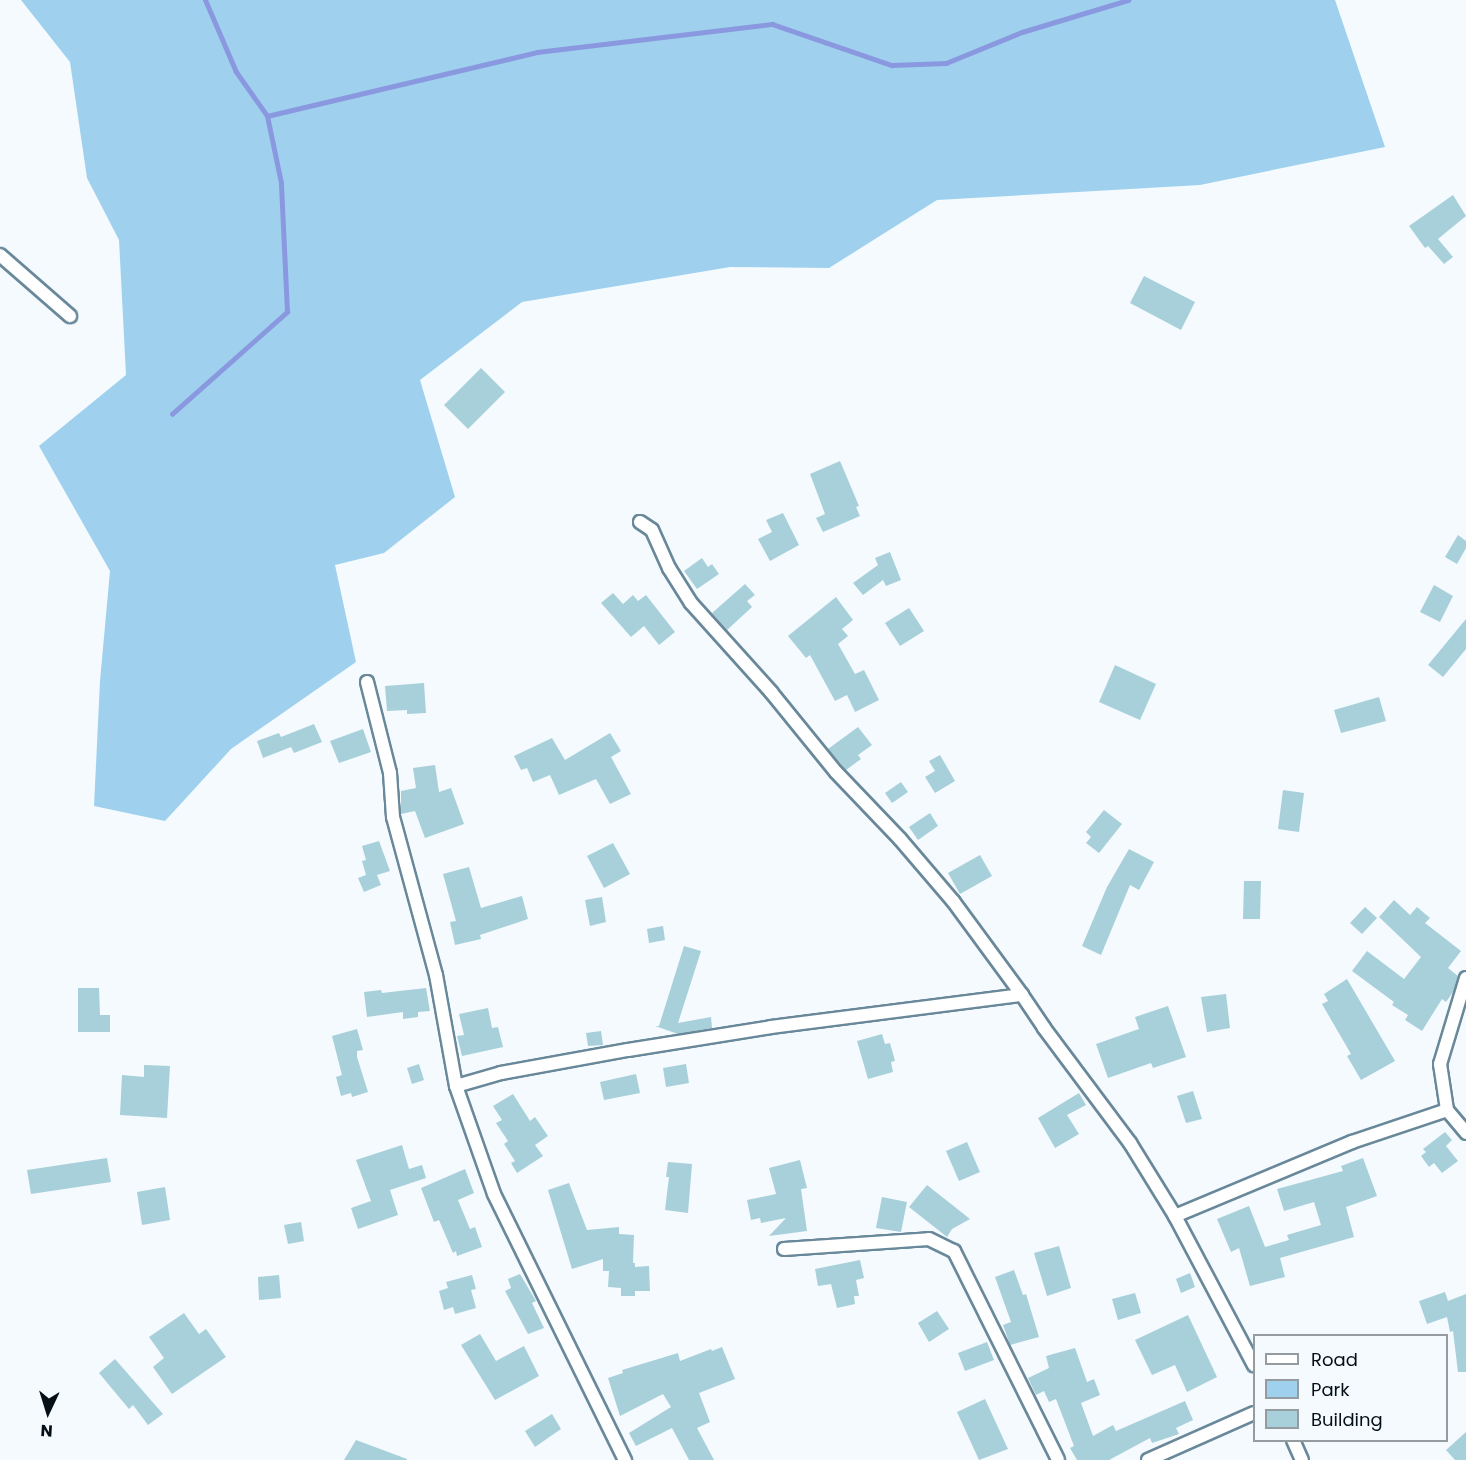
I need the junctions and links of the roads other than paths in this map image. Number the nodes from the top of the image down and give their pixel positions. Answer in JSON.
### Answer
{"nodes":[{"id":1,"x":0,"y":255,"type":"edge"},
{"id":2,"x":70,"y":316,"type":"dead end"},
{"id":3,"x":640,"y":522,"type":"dead end"},
{"id":4,"x":367,"y":682,"type":"dead end"},
{"id":5,"x":1466,"y":978,"type":"edge"},
{"id":6,"x":1022,"y":995,"type":"junction"},
{"id":7,"x":456,"y":1086,"type":"junction"},
{"id":8,"x":1448,"y":1110,"type":"junction"},
{"id":9,"x":1466,"y":1133,"type":"edge"},
{"id":10,"x":1175,"y":1216,"type":"junction"},
{"id":11,"x":784,"y":1249,"type":"dead end"},
{"id":12,"x":1253,"y":1363,"type":"edge"},
{"id":13,"x":1253,"y":1413,"type":"edge"},
{"id":14,"x":1294,"y":1442,"type":"edge"},
{"id":15,"x":625,"y":1460,"type":"edge"},
{"id":16,"x":1058,"y":1460,"type":"edge"},
{"id":17,"x":1148,"y":1460,"type":"edge"},
{"id":18,"x":1302,"y":1460,"type":"edge"}],
"edges":[{"from":1,"to":2,"type":"street"},
{"from":3,"to":6,"type":"street"},
{"from":4,"to":7,"type":"street"},
{"from":5,"to":8,"type":"street"},
{"from":6,"to":7,"type":"street"},
{"from":6,"to":10,"type":"street"},
{"from":7,"to":15,"type":"street"},
{"from":8,"to":9,"type":"street"},
{"from":8,"to":10,"type":"street"},
{"from":10,"to":12,"type":"street"},
{"from":11,"to":16,"type":"street"},
{"from":13,"to":17,"type":"street"},
{"from":14,"to":18,"type":"street"}]}
